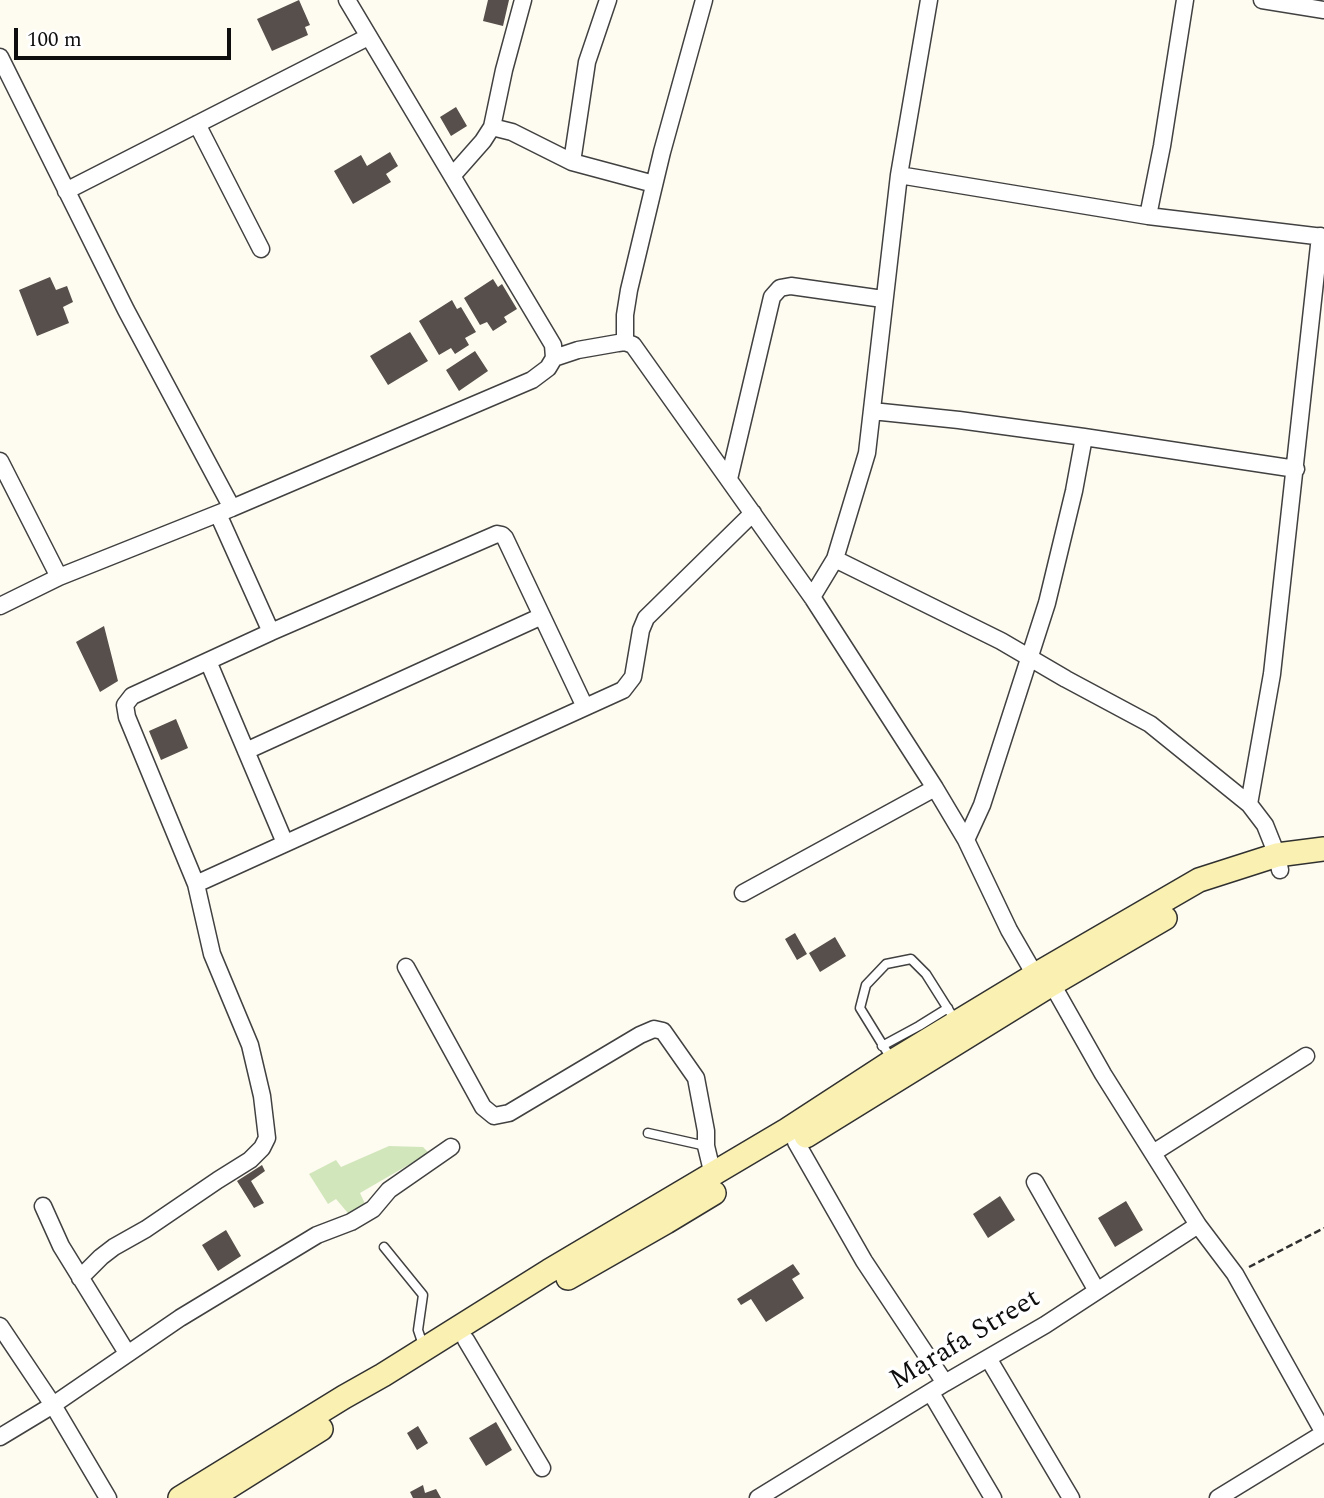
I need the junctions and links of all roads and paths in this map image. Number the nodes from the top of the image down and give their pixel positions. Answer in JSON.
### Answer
{"nodes":[{"id":1,"x":347,"y":0,"type":"edge"},
{"id":2,"x":523,"y":0,"type":"edge"},
{"id":3,"x":608,"y":0,"type":"edge"},
{"id":4,"x":704,"y":0,"type":"edge"},
{"id":5,"x":929,"y":0,"type":"edge"},
{"id":6,"x":1185,"y":0,"type":"edge"},
{"id":7,"x":1262,"y":0,"type":"edge"},
{"id":8,"x":1324,"y":10,"type":"edge"},
{"id":9,"x":368,"y":37,"type":"junction"},
{"id":10,"x":0,"y":57,"type":"edge"},
{"id":11,"x":197,"y":124,"type":"junction"},
{"id":12,"x":492,"y":127,"type":"junction"},
{"id":13,"x":572,"y":162,"type":"junction"},
{"id":14,"x":453,"y":175,"type":"junction"},
{"id":15,"x":899,"y":175,"type":"junction"},
{"id":16,"x":654,"y":184,"type":"junction"},
{"id":17,"x":66,"y":191,"type":"junction"},
{"id":18,"x":1148,"y":216,"type":"junction"},
{"id":19,"x":1322,"y":237,"type":"edge"},
{"id":20,"x":261,"y":249,"type":"dead end"},
{"id":21,"x":883,"y":299,"type":"junction"},
{"id":22,"x":625,"y":342,"type":"junction"},
{"id":23,"x":554,"y":358,"type":"junction"},
{"id":24,"x":872,"y":411,"type":"junction"},
{"id":25,"x":1084,"y":437,"type":"junction"},
{"id":26,"x":0,"y":461,"type":"edge"},
{"id":27,"x":1296,"y":469,"type":"junction"},
{"id":28,"x":729,"y":479,"type":"junction"},
{"id":29,"x":225,"y":511,"type":"junction"},
{"id":30,"x":753,"y":513,"type":"junction"},
{"id":31,"x":835,"y":559,"type":"junction"},
{"id":32,"x":59,"y":577,"type":"junction"},
{"id":33,"x":812,"y":597,"type":"junction"},
{"id":34,"x":0,"y":606,"type":"edge"},
{"id":35,"x":542,"y":615,"type":"junction"},
{"id":36,"x":271,"y":632,"type":"junction"},
{"id":37,"x":1029,"y":657,"type":"junction"},
{"id":38,"x":208,"y":661,"type":"junction"},
{"id":39,"x":585,"y":707,"type":"junction"},
{"id":40,"x":246,"y":751,"type":"junction"},
{"id":41,"x":936,"y":788,"type":"junction"},
{"id":42,"x":1249,"y":804,"type":"junction"},
{"id":43,"x":966,"y":840,"type":"junction"},
{"id":44,"x":285,"y":843,"type":"junction"},
{"id":45,"x":1324,"y":849,"type":"edge"},
{"id":46,"x":1279,"y":863,"type":"junction"},
{"id":47,"x":1324,"y":864,"type":"edge"},
{"id":48,"x":196,"y":884,"type":"junction"},
{"id":49,"x":743,"y":893,"type":"dead end"},
{"id":50,"x":406,"y":967,"type":"dead end"},
{"id":51,"x":1044,"y":980,"type":"junction"},
{"id":52,"x":952,"y":1015,"type":"junction"},
{"id":53,"x":927,"y":1041,"type":"junction"},
{"id":54,"x":887,"y":1054,"type":"junction"},
{"id":55,"x":1306,"y":1056,"type":"dead end"},
{"id":56,"x":648,"y":1133,"type":"dead end"},
{"id":57,"x":796,"y":1142,"type":"junction"},
{"id":58,"x":706,"y":1146,"type":"junction"},
{"id":59,"x":451,"y":1147,"type":"dead end"},
{"id":60,"x":1153,"y":1153,"type":"junction"},
{"id":61,"x":713,"y":1175,"type":"junction"},
{"id":62,"x":1035,"y":1182,"type":"dead end"},
{"id":63,"x":43,"y":1206,"type":"dead end"},
{"id":64,"x":662,"y":1215,"type":"junction"},
{"id":65,"x":1198,"y":1225,"type":"junction"},
{"id":66,"x":1324,"y":1228,"type":"edge"},
{"id":67,"x":384,"y":1247,"type":"dead end"},
{"id":68,"x":1235,"y":1274,"type":"junction"},
{"id":69,"x":80,"y":1278,"type":"junction"},
{"id":70,"x":1097,"y":1291,"type":"junction"},
{"id":71,"x":0,"y":1326,"type":"edge"},
{"id":72,"x":466,"y":1340,"type":"junction"},
{"id":73,"x":424,"y":1348,"type":"junction"},
{"id":74,"x":127,"y":1353,"type":"junction"},
{"id":75,"x":988,"y":1359,"type":"junction"},
{"id":76,"x":945,"y":1383,"type":"junction"},
{"id":77,"x":931,"y":1393,"type":"junction"},
{"id":78,"x":52,"y":1405,"type":"junction"},
{"id":79,"x":1324,"y":1433,"type":"edge"},
{"id":80,"x":0,"y":1437,"type":"edge"},
{"id":81,"x":542,"y":1468,"type":"dead end"},
{"id":82,"x":108,"y":1498,"type":"edge"},
{"id":83,"x":180,"y":1498,"type":"edge"},
{"id":84,"x":211,"y":1498,"type":"edge"},
{"id":85,"x":758,"y":1498,"type":"edge"},
{"id":86,"x":993,"y":1498,"type":"edge"},
{"id":87,"x":1071,"y":1498,"type":"edge"},
{"id":88,"x":1218,"y":1498,"type":"edge"}],
"edges":[{"from":1,"to":9,"type":"street"},
{"from":2,"to":12,"type":"street"},
{"from":3,"to":13,"type":"street"},
{"from":4,"to":16,"type":"street"},
{"from":5,"to":15,"type":"street"},
{"from":6,"to":18,"type":"street"},
{"from":7,"to":8,"type":"street"},
{"from":9,"to":11,"type":"street"},
{"from":9,"to":14,"type":"street"},
{"from":10,"to":17,"type":"street"},
{"from":11,"to":17,"type":"street"},
{"from":11,"to":20,"type":"street"},
{"from":12,"to":13,"type":"street"},
{"from":12,"to":14,"type":"street"},
{"from":13,"to":16,"type":"street"},
{"from":14,"to":23,"type":"street"},
{"from":15,"to":18,"type":"street"},
{"from":15,"to":21,"type":"street"},
{"from":16,"to":22,"type":"street"},
{"from":17,"to":29,"type":"street"},
{"from":18,"to":19,"type":"street"},
{"from":19,"to":27,"type":"street"},
{"from":21,"to":24,"type":"street"},
{"from":21,"to":28,"type":"street"},
{"from":22,"to":23,"type":"street"},
{"from":22,"to":28,"type":"street"},
{"from":23,"to":29,"type":"street"},
{"from":24,"to":25,"type":"street"},
{"from":24,"to":31,"type":"street"},
{"from":25,"to":27,"type":"street"},
{"from":25,"to":37,"type":"street"},
{"from":26,"to":32,"type":"street"},
{"from":27,"to":42,"type":"street"},
{"from":28,"to":30,"type":"street"},
{"from":29,"to":32,"type":"street"},
{"from":29,"to":36,"type":"street"},
{"from":30,"to":33,"type":"street"},
{"from":30,"to":39,"type":"street"},
{"from":31,"to":33,"type":"street"},
{"from":31,"to":37,"type":"street"},
{"from":32,"to":34,"type":"street"},
{"from":33,"to":41,"type":"street"},
{"from":35,"to":36,"type":"street"},
{"from":35,"to":39,"type":"street"},
{"from":35,"to":40,"type":"street"},
{"from":36,"to":38,"type":"street"},
{"from":37,"to":42,"type":"street"},
{"from":37,"to":43,"type":"street"},
{"from":38,"to":40,"type":"street"},
{"from":38,"to":48,"type":"street"},
{"from":39,"to":44,"type":"street"},
{"from":40,"to":44,"type":"street"},
{"from":41,"to":43,"type":"street"},
{"from":41,"to":49,"type":"street"},
{"from":42,"to":46,"type":"street"},
{"from":43,"to":51,"type":"street"},
{"from":44,"to":48,"type":"street"},
{"from":45,"to":46,"type":"main road"},
{"from":46,"to":47,"type":"main road"},
{"from":46,"to":51,"type":"main road"},
{"from":48,"to":69,"type":"street"},
{"from":50,"to":58,"type":"street"},
{"from":51,"to":52,"type":"main road"},
{"from":51,"to":53,"type":"main road"},
{"from":51,"to":60,"type":"street"},
{"from":52,"to":53,"type":"main road"},
{"from":52,"to":54,"type":"lane"},
{"from":53,"to":54,"type":"main road"},
{"from":53,"to":57,"type":"main road"},
{"from":54,"to":61,"type":"main road"},
{"from":55,"to":60,"type":"street"},
{"from":56,"to":58,"type":"lane"},
{"from":57,"to":64,"type":"main road"},
{"from":57,"to":76,"type":"street"},
{"from":58,"to":61,"type":"street"},
{"from":59,"to":74,"type":"street"},
{"from":60,"to":65,"type":"street"},
{"from":61,"to":64,"type":"main road"},
{"from":62,"to":70,"type":"street"},
{"from":63,"to":69,"type":"street"},
{"from":64,"to":72,"type":"main road"},
{"from":64,"to":73,"type":"main road"},
{"from":65,"to":68,"type":"street"},
{"from":65,"to":70,"type":"street","name":"Marafa Street"},
{"from":66,"to":68,"type":"path"},
{"from":67,"to":73,"type":"lane"},
{"from":68,"to":79,"type":"street"},
{"from":69,"to":74,"type":"street"},
{"from":70,"to":75,"type":"street","name":"Marafa Street"},
{"from":71,"to":78,"type":"street"},
{"from":72,"to":81,"type":"street"},
{"from":72,"to":84,"type":"main road"},
{"from":73,"to":83,"type":"main road"},
{"from":74,"to":78,"type":"street"},
{"from":75,"to":76,"type":"street","name":"Marafa Street"},
{"from":75,"to":87,"type":"street"},
{"from":76,"to":77,"type":"street","name":"Marafa Street"},
{"from":77,"to":85,"type":"street","name":"Marafa Street"},
{"from":77,"to":86,"type":"street"},
{"from":78,"to":80,"type":"street"},
{"from":78,"to":82,"type":"street"},
{"from":79,"to":88,"type":"street"}]}
